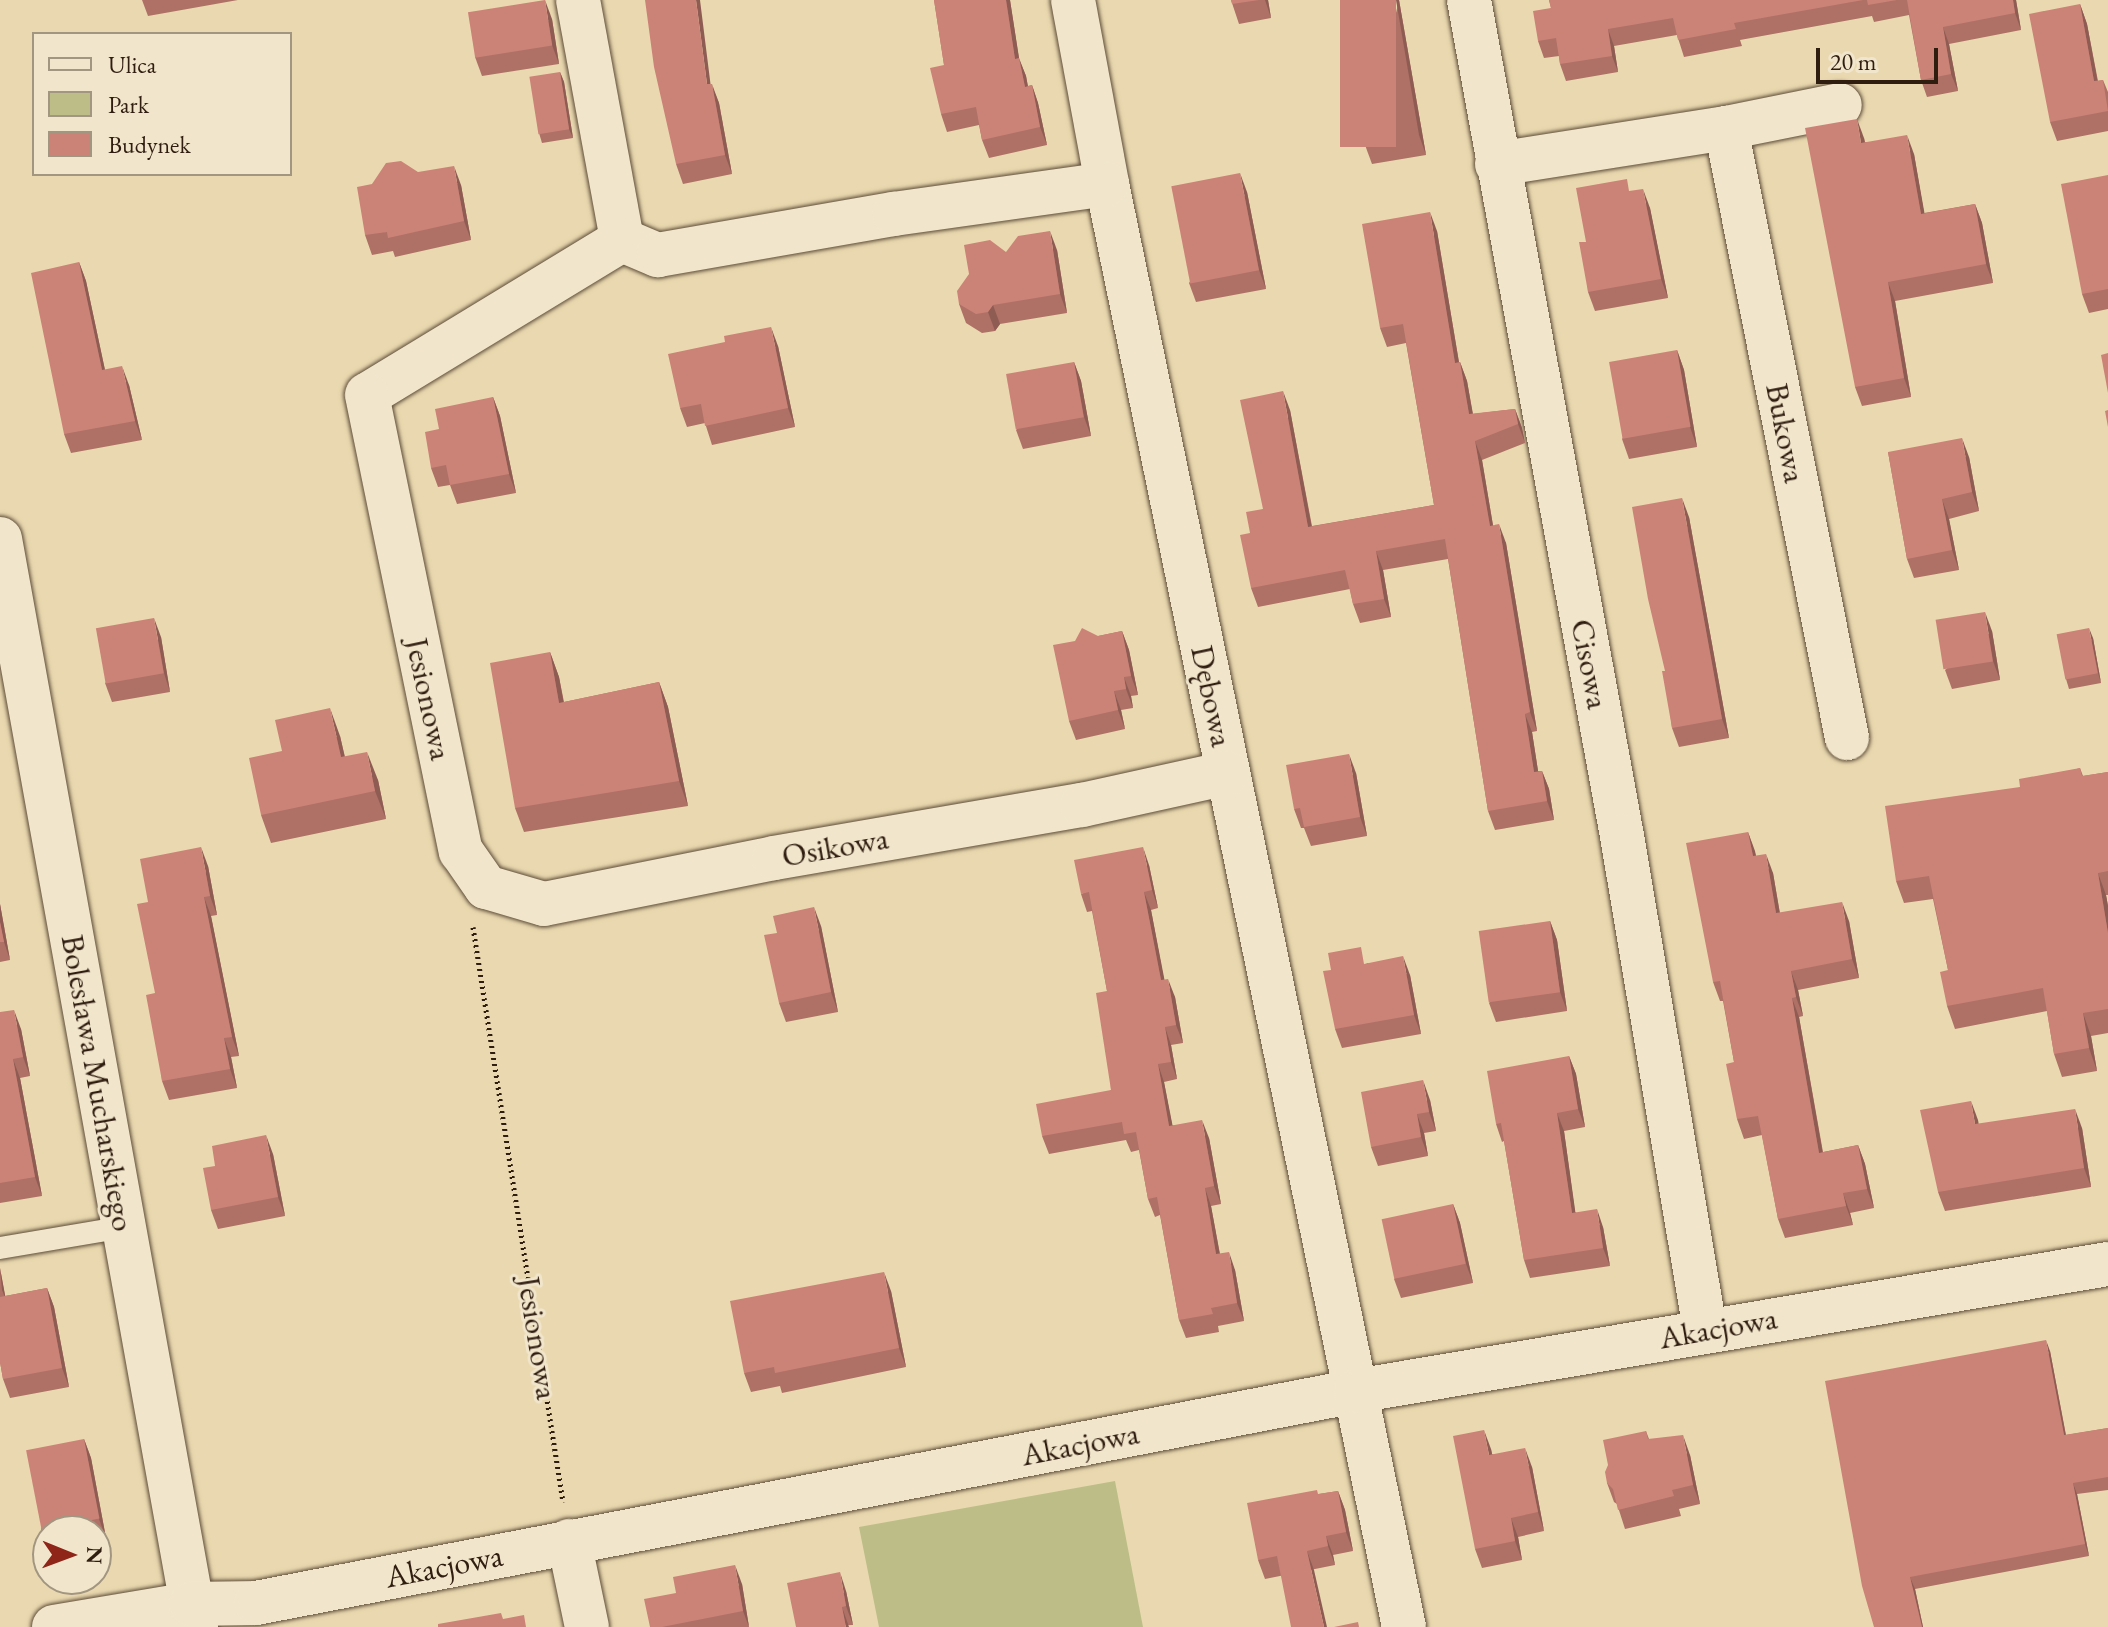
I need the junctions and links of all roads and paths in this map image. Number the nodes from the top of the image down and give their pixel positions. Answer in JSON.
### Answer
{"nodes":[{"id":1,"x":578,"y":0,"type":"edge"},
{"id":2,"x":1073,"y":0,"type":"edge"},
{"id":3,"x":1469,"y":0,"type":"edge"},
{"id":4,"x":1840,"y":105,"type":"dead end"},
{"id":5,"x":1726,"y":128,"type":"junction"},
{"id":6,"x":1497,"y":164,"type":"junction"},
{"id":7,"x":1107,"y":184,"type":"junction"},
{"id":8,"x":622,"y":240,"type":"junction"},
{"id":9,"x":0,"y":539,"type":"edge"},
{"id":10,"x":1847,"y":738,"type":"dead end"},
{"id":11,"x":1228,"y":773,"type":"junction"},
{"id":12,"x":461,"y":851,"type":"joint"},
{"id":13,"x":471,"y":914,"type":"dead end"},
{"id":14,"x":124,"y":1227,"type":"junction"},
{"id":15,"x":0,"y":1248,"type":"edge"},
{"id":16,"x":2108,"y":1264,"type":"edge"},
{"id":17,"x":1705,"y":1330,"type":"junction"},
{"id":18,"x":1356,"y":1391,"type":"junction"},
{"id":19,"x":569,"y":1541,"type":"junction"},
{"id":20,"x":194,"y":1615,"type":"edge"},
{"id":21,"x":54,"y":1627,"type":"edge"},
{"id":22,"x":587,"y":1627,"type":"edge"},
{"id":23,"x":1404,"y":1627,"type":"edge"}],
"edges":[{"from":1,"to":8,"type":"street"},
{"from":2,"to":7,"type":"street","name":"Dębowa"},
{"from":3,"to":6,"type":"street","name":"Cisowa"},
{"from":4,"to":5,"type":"street"},
{"from":5,"to":6,"type":"street"},
{"from":5,"to":10,"type":"street","name":"Bukowa"},
{"from":6,"to":17,"type":"street","name":"Cisowa"},
{"from":7,"to":8,"type":"street"},
{"from":7,"to":11,"type":"street","name":"Dębowa"},
{"from":8,"to":12,"type":"street","name":"Jesionowa"},
{"from":9,"to":14,"type":"street","name":"Bolesława Mucharskiego"},
{"from":11,"to":12,"type":"street","name":"Osikowa"},
{"from":11,"to":18,"type":"street","name":"Dębowa"},
{"from":13,"to":19,"type":"path","name":"Jesionowa"},
{"from":14,"to":15,"type":"lane"},
{"from":14,"to":20,"type":"street","name":"Bolesława Mucharskiego"},
{"from":16,"to":17,"type":"street","name":"Akacjowa"},
{"from":17,"to":18,"type":"street","name":"Akacjowa"},
{"from":18,"to":19,"type":"street","name":"Akacjowa"},
{"from":18,"to":23,"type":"street","name":"Dębowa"},
{"from":19,"to":20,"type":"street","name":"Akacjowa"},
{"from":19,"to":22,"type":"street"},
{"from":20,"to":21,"type":"street","name":"Akacjowa"}]}
